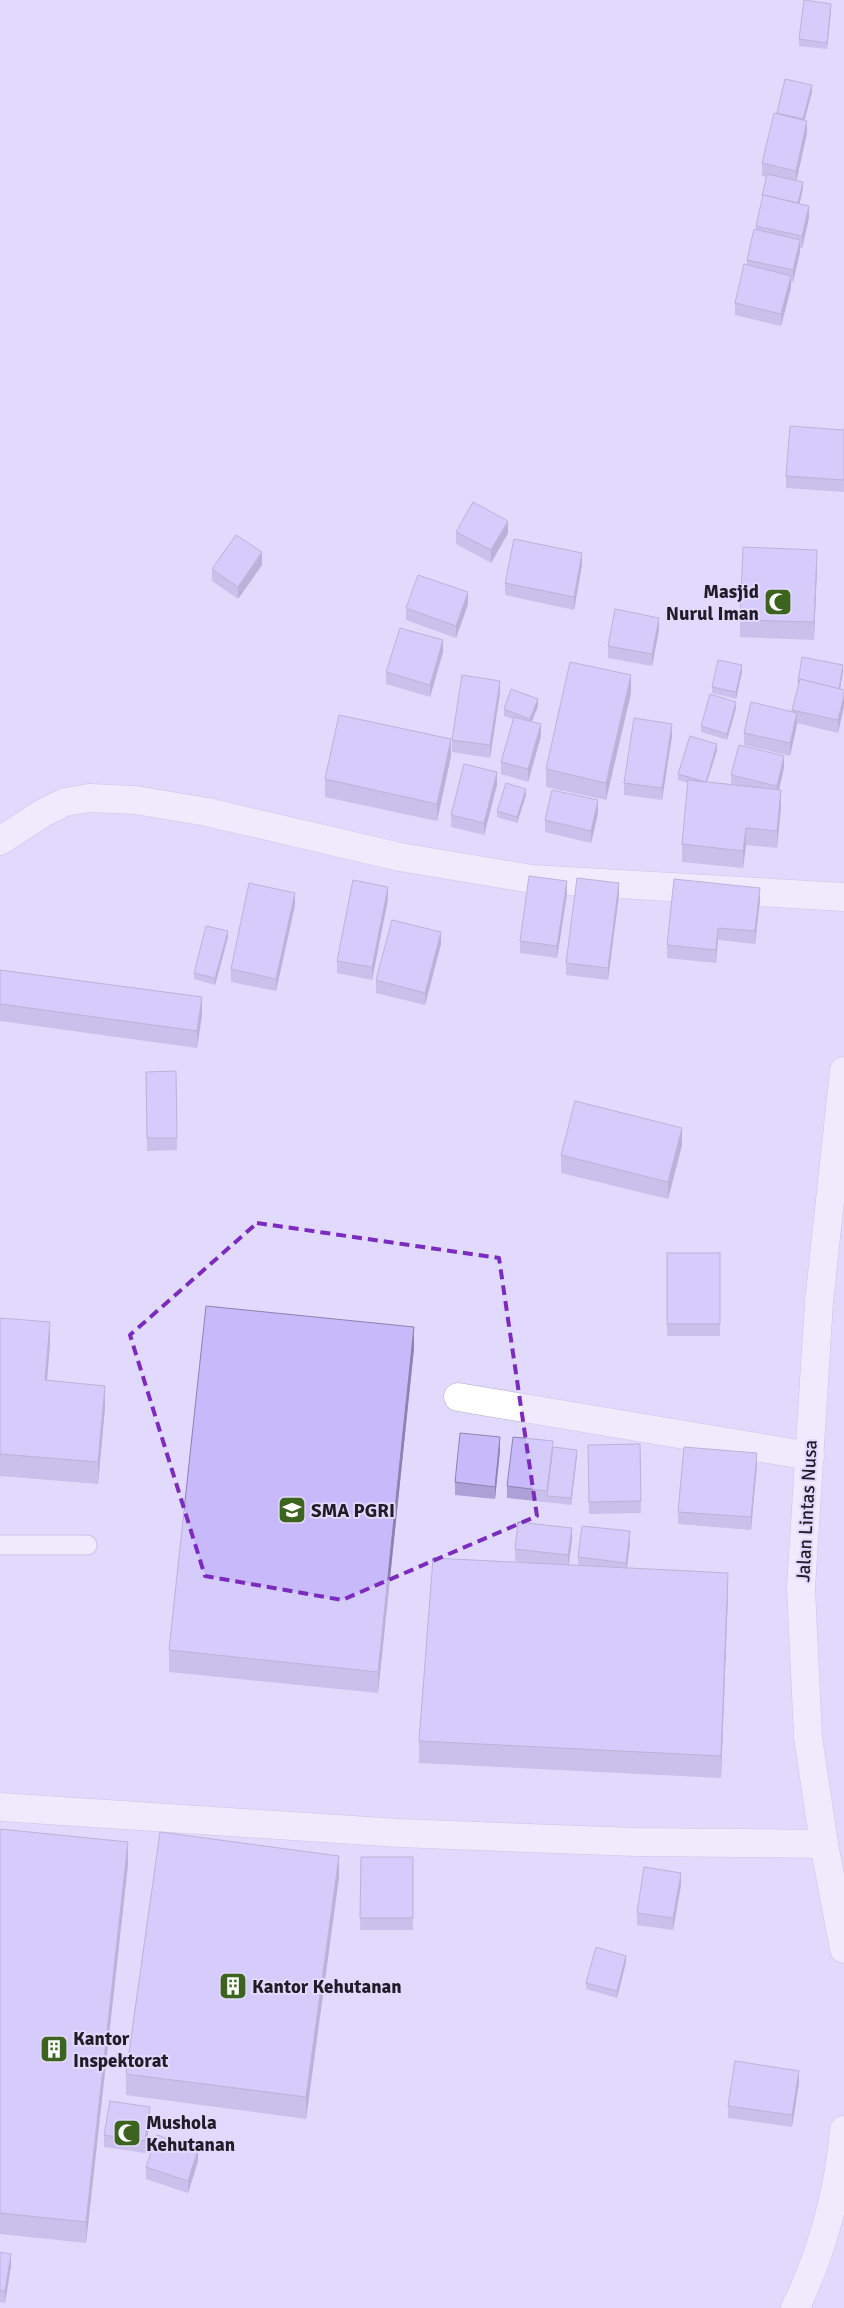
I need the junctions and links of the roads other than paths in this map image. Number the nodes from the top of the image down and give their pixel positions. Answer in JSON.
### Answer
{"nodes":[{"id":1,"x":0,"y":841,"type":"edge"},
{"id":2,"x":844,"y":897,"type":"edge"},
{"id":3,"x":844,"y":1071,"type":"edge"},
{"id":4,"x":458,"y":1397,"type":"dead end"},
{"id":5,"x":810,"y":1456,"type":"junction"},
{"id":6,"x":0,"y":1545,"type":"edge"},
{"id":7,"x":87,"y":1545,"type":"dead end"},
{"id":8,"x":0,"y":1807,"type":"edge"},
{"id":9,"x":824,"y":1844,"type":"junction"},
{"id":10,"x":844,"y":1949,"type":"edge"},
{"id":11,"x":844,"y":2130,"type":"edge"},
{"id":12,"x":795,"y":2308,"type":"edge"}],
"edges":[{"from":1,"to":2,"type":"main road"},
{"from":3,"to":5,"type":"main road","name":"Jalan Lintas Nusa"},
{"from":4,"to":5,"type":"main road"},
{"from":5,"to":9,"type":"main road","name":"Jalan Lintas Nusa"},
{"from":6,"to":7,"type":"lane"},
{"from":8,"to":9,"type":"main road"},
{"from":9,"to":10,"type":"main road","name":"Jalan Lintas Nusa"},
{"from":11,"to":12,"type":"main road"}]}
